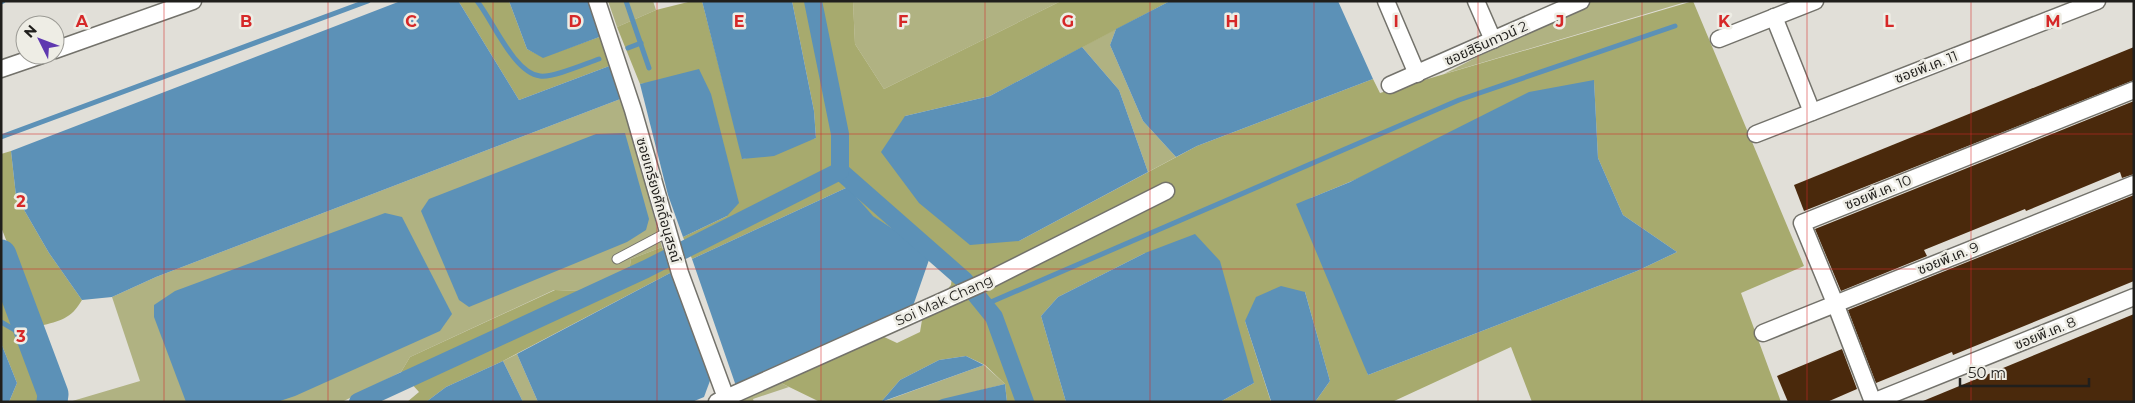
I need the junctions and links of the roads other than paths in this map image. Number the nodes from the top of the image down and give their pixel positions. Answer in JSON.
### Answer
{"nodes":[{"id":1,"x":193,"y":1,"type":"edge"},
{"id":2,"x":596,"y":1,"type":"edge"},
{"id":3,"x":1386,"y":1,"type":"edge"},
{"id":4,"x":1476,"y":1,"type":"edge"},
{"id":5,"x":1815,"y":1,"type":"edge"},
{"id":6,"x":2097,"y":1,"type":"edge"},
{"id":7,"x":1572,"y":3,"type":"edge"},
{"id":8,"x":1774,"y":17,"type":"junction"},
{"id":9,"x":1719,"y":39,"type":"dead end"},
{"id":10,"x":1493,"y":40,"type":"junction"},
{"id":11,"x":65,"y":46,"type":"edge"},
{"id":12,"x":15,"y":64,"type":"edge"},
{"id":13,"x":1,"y":69,"type":"edge"},
{"id":14,"x":1417,"y":74,"type":"junction"},
{"id":15,"x":1390,"y":84,"type":"dead end"},
{"id":16,"x":2134,"y":90,"type":"edge"},
{"id":17,"x":1812,"y":112,"type":"junction"},
{"id":18,"x":1756,"y":134,"type":"dead end"},
{"id":19,"x":2134,"y":184,"type":"edge"},
{"id":20,"x":1166,"y":191,"type":"dead end"},
{"id":21,"x":670,"y":237,"type":"junction"},
{"id":22,"x":617,"y":259,"type":"dead end"},
{"id":23,"x":2134,"y":297,"type":"edge"},
{"id":24,"x":1836,"y":303,"type":"junction"},
{"id":25,"x":1762,"y":333,"type":"dead end"},
{"id":26,"x":721,"y":400,"type":"edge"},
{"id":27,"x":1873,"y":402,"type":"edge"}],
"edges":[{"from":1,"to":11,"type":"street"},
{"from":2,"to":21,"type":"street","name":"ซอยเกรียงศักดิ์อนุสรณ์"},
{"from":3,"to":14,"type":"street"},
{"from":4,"to":10,"type":"street"},
{"from":5,"to":8,"type":"street"},
{"from":6,"to":17,"type":"street","name":"ซอยพี.เค. 11"},
{"from":7,"to":10,"type":"street","name":"ซอยสิรินทาวน์ 2"},
{"from":8,"to":9,"type":"street"},
{"from":8,"to":17,"type":"street"},
{"from":10,"to":14,"type":"street","name":"ซอยสิรินทาวน์ 2"},
{"from":12,"to":13,"type":"street"},
{"from":14,"to":15,"type":"street","name":"ซอยสิรินทาวน์ 2"},
{"from":16,"to":24,"type":"street","name":"ซอยพี.เค. 10"},
{"from":17,"to":18,"type":"street","name":"ซอยพี.เค. 11"},
{"from":19,"to":24,"type":"street","name":"ซอยพี.เค. 9"},
{"from":20,"to":26,"type":"street","name":"Soi Mak Chang"},
{"from":21,"to":22,"type":"lane"},
{"from":21,"to":26,"type":"street","name":"ซอยเกรียงศักดิ์อนุสรณ์"},
{"from":23,"to":27,"type":"street","name":"ซอยพี.เค. 8"},
{"from":24,"to":25,"type":"street","name":"ซอยพี.เค. 9"},
{"from":24,"to":27,"type":"street","name":"ซอยพี.เค. 10"}]}
